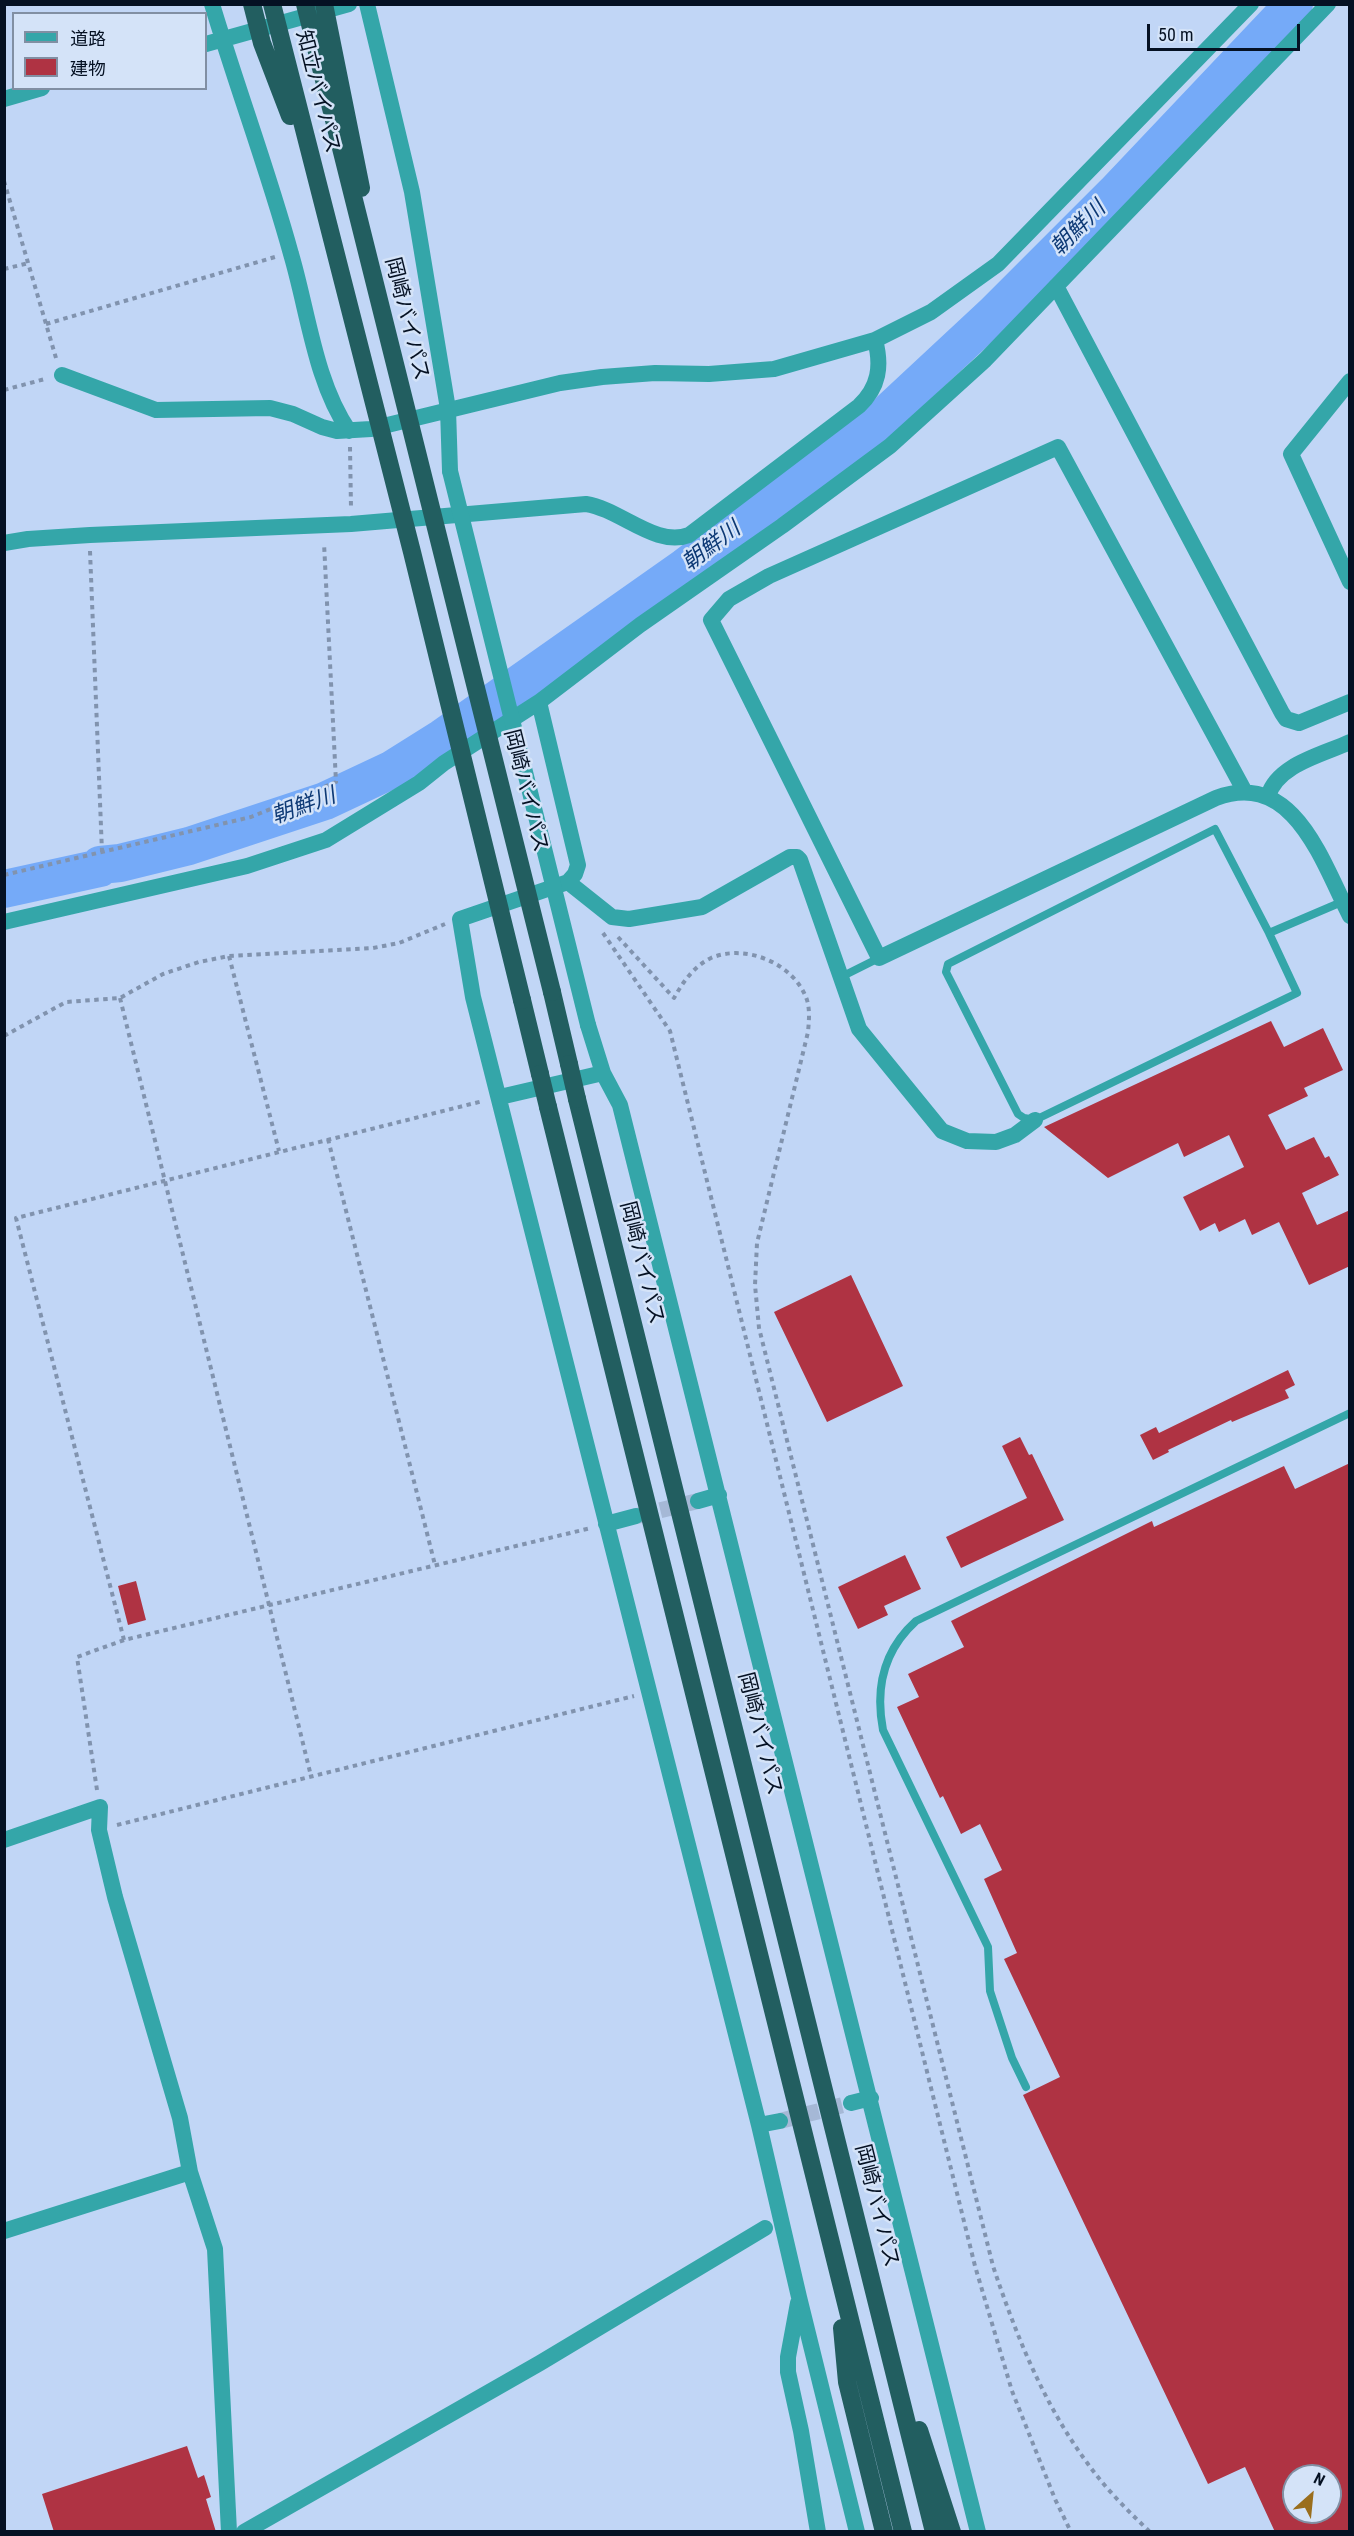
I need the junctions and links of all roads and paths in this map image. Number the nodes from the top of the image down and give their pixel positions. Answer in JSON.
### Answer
{"nodes":[{"id":1,"x":212,"y":4,"type":"edge"},
{"id":2,"x":252,"y":4,"type":"edge"},
{"id":3,"x":272,"y":4,"type":"edge"},
{"id":4,"x":305,"y":4,"type":"edge"},
{"id":5,"x":324,"y":4,"type":"edge"},
{"id":6,"x":349,"y":4,"type":"edge"},
{"id":7,"x":367,"y":4,"type":"edge"},
{"id":8,"x":1251,"y":4,"type":"edge"},
{"id":9,"x":1328,"y":4,"type":"edge"},
{"id":10,"x":223,"y":39,"type":"junction"},
{"id":11,"x":207,"y":44,"type":"edge"},
{"id":12,"x":35,"y":90,"type":"edge"},
{"id":13,"x":4,"y":99,"type":"edge"},
{"id":14,"x":4,"y":181,"type":"edge"},
{"id":15,"x":318,"y":191,"type":"junction"},
{"id":16,"x":291,"y":252,"type":"junction"},
{"id":17,"x":29,"y":263,"type":"junction"},
{"id":18,"x":4,"y":270,"type":"edge"},
{"id":19,"x":1056,"y":286,"type":"junction"},
{"id":20,"x":382,"y":318,"type":"junction"},
{"id":21,"x":46,"y":324,"type":"junction"},
{"id":22,"x":874,"y":340,"type":"junction"},
{"id":23,"x":62,"y":375,"type":"junction"},
{"id":24,"x":1350,"y":381,"type":"edge"},
{"id":25,"x":4,"y":390,"type":"edge"},
{"id":26,"x":448,"y":409,"type":"junction"},
{"id":27,"x":350,"y":431,"type":"junction"},
{"id":28,"x":351,"y":524,"type":"junction"},
{"id":29,"x":323,"y":525,"type":"junction"},
{"id":30,"x":90,"y":535,"type":"junction"},
{"id":31,"x":4,"y":543,"type":"edge"},
{"id":32,"x":1350,"y":582,"type":"edge"},
{"id":33,"x":539,"y":702,"type":"junction"},
{"id":34,"x":1350,"y":702,"type":"edge"},
{"id":35,"x":1350,"y":742,"type":"edge"},
{"id":36,"x":1245,"y":792,"type":"junction"},
{"id":37,"x":1269,"y":796,"type":"junction"},
{"id":38,"x":102,"y":852,"type":"junction"},
{"id":39,"x":4,"y":875,"type":"edge"},
{"id":40,"x":568,"y":882,"type":"junction"},
{"id":41,"x":1347,"y":905,"type":"edge"},
{"id":42,"x":460,"y":919,"type":"junction"},
{"id":43,"x":4,"y":922,"type":"edge"},
{"id":44,"x":600,"y":929,"type":"dead end"},
{"id":45,"x":614,"y":932,"type":"dead end"},
{"id":46,"x":1269,"y":933,"type":"junction"},
{"id":47,"x":229,"y":956,"type":"junction"},
{"id":48,"x":879,"y":958,"type":"junction"},
{"id":49,"x":841,"y":977,"type":"junction"},
{"id":50,"x":120,"y":998,"type":"junction"},
{"id":51,"x":4,"y":1036,"type":"edge"},
{"id":52,"x":603,"y":1073,"type":"junction"},
{"id":53,"x":500,"y":1097,"type":"junction"},
{"id":54,"x":1035,"y":1120,"type":"junction"},
{"id":55,"x":328,"y":1139,"type":"junction"},
{"id":56,"x":279,"y":1150,"type":"junction"},
{"id":57,"x":165,"y":1182,"type":"junction"},
{"id":58,"x":1350,"y":1413,"type":"edge"},
{"id":59,"x":719,"y":1495,"type":"junction"},
{"id":60,"x":698,"y":1501,"type":"tunnel mouth"},
{"id":61,"x":636,"y":1516,"type":"tunnel mouth"},
{"id":62,"x":606,"y":1524,"type":"junction"},
{"id":63,"x":435,"y":1565,"type":"junction"},
{"id":64,"x":271,"y":1606,"type":"junction"},
{"id":65,"x":124,"y":1640,"type":"junction"},
{"id":66,"x":649,"y":1692,"type":"junction"},
{"id":67,"x":311,"y":1776,"type":"junction"},
{"id":68,"x":100,"y":1807,"type":"junction"},
{"id":69,"x":99,"y":1830,"type":"junction"},
{"id":70,"x":4,"y":1840,"type":"edge"},
{"id":71,"x":1026,"y":2087,"type":"dead end"},
{"id":72,"x":871,"y":2098,"type":"junction"},
{"id":73,"x":851,"y":2103,"type":"tunnel mouth"},
{"id":74,"x":780,"y":2121,"type":"tunnel mouth"},
{"id":75,"x":759,"y":2125,"type":"junction"},
{"id":76,"x":190,"y":2172,"type":"junction"},
{"id":77,"x":765,"y":2228,"type":"dead end"},
{"id":78,"x":4,"y":2231,"type":"edge"},
{"id":79,"x":835,"y":2264,"type":"junction"},
{"id":80,"x":799,"y":2296,"type":"junction"},
{"id":81,"x":892,"y":2365,"type":"junction"},
{"id":82,"x":229,"y":2532,"type":"edge"},
{"id":83,"x":244,"y":2532,"type":"edge"},
{"id":84,"x":818,"y":2532,"type":"edge"},
{"id":85,"x":857,"y":2532,"type":"edge"},
{"id":86,"x":884,"y":2532,"type":"edge"},
{"id":87,"x":903,"y":2532,"type":"edge"},
{"id":88,"x":934,"y":2532,"type":"edge"},
{"id":89,"x":952,"y":2532,"type":"edge"},
{"id":90,"x":978,"y":2532,"type":"edge"},
{"id":91,"x":1071,"y":2532,"type":"edge"},
{"id":92,"x":1150,"y":2532,"type":"edge"}],
"edges":[{"from":1,"to":10,"type":"street"},
{"from":2,"to":15,"type":"highway","bridge":true},
{"from":3,"to":15,"type":"highway","name":"知立バイパス","bridge":true},
{"from":4,"to":20,"type":"highway","name":"岡崎バイパス","bridge":true},
{"from":5,"to":20,"type":"highway","bridge":true},
{"from":6,"to":10,"type":"street"},
{"from":7,"to":26,"type":"street"},
{"from":8,"to":22,"type":"street"},
{"from":9,"to":19,"type":"street"},
{"from":10,"to":11,"type":"street"},
{"from":10,"to":16,"type":"street"},
{"from":12,"to":13,"type":"street"},
{"from":14,"to":17,"type":"path"},
{"from":15,"to":79,"type":"highway","bridge":true},
{"from":16,"to":21,"type":"path"},
{"from":16,"to":27,"type":"street"},
{"from":17,"to":18,"type":"path"},
{"from":17,"to":21,"type":"path"},
{"from":19,"to":33,"type":"street"},
{"from":19,"to":34,"type":"street"},
{"from":20,"to":81,"type":"highway","name":"岡崎バイパス","bridge":true},
{"from":21,"to":23,"type":"path"},
{"from":22,"to":26,"type":"street"},
{"from":22,"to":28,"type":"street"},
{"from":23,"to":25,"type":"path"},
{"from":23,"to":27,"type":"street"},
{"from":24,"to":32,"type":"street"},
{"from":26,"to":27,"type":"street"},
{"from":26,"to":52,"type":"street","bridge":true},
{"from":27,"to":28,"type":"path"},
{"from":28,"to":29,"type":"street"},
{"from":29,"to":30,"type":"street"},
{"from":29,"to":38,"type":"path"},
{"from":30,"to":31,"type":"street"},
{"from":30,"to":38,"type":"path"},
{"from":33,"to":40,"type":"street"},
{"from":33,"to":43,"type":"street"},
{"from":35,"to":37,"type":"street"},
{"from":36,"to":37,"type":"street"},
{"from":36,"to":48,"type":"street"},
{"from":36,"to":48,"type":"street"},
{"from":37,"to":41,"type":"street"},
{"from":38,"to":39,"type":"path"},
{"from":40,"to":42,"type":"street"},
{"from":40,"to":49,"type":"street"},
{"from":41,"to":46,"type":"lane"},
{"from":42,"to":47,"type":"path"},
{"from":42,"to":53,"type":"street"},
{"from":44,"to":91,"type":"path"},
{"from":45,"to":92,"type":"path"},
{"from":46,"to":54,"type":"lane"},
{"from":46,"to":54,"type":"lane"},
{"from":47,"to":50,"type":"path"},
{"from":47,"to":56,"type":"path"},
{"from":48,"to":49,"type":"lane"},
{"from":49,"to":54,"type":"street"},
{"from":50,"to":51,"type":"path"},
{"from":50,"to":57,"type":"path"},
{"from":52,"to":53,"type":"street"},
{"from":52,"to":59,"type":"street"},
{"from":53,"to":55,"type":"path"},
{"from":53,"to":62,"type":"street"},
{"from":55,"to":56,"type":"path"},
{"from":55,"to":63,"type":"path"},
{"from":56,"to":57,"type":"path"},
{"from":57,"to":64,"type":"path"},
{"from":57,"to":65,"type":"path"},
{"from":58,"to":71,"type":"lane"},
{"from":59,"to":60,"type":"street"},
{"from":59,"to":72,"type":"street"},
{"from":61,"to":62,"type":"street"},
{"from":62,"to":63,"type":"path"},
{"from":62,"to":66,"type":"street"},
{"from":63,"to":64,"type":"path"},
{"from":64,"to":65,"type":"path"},
{"from":64,"to":67,"type":"path"},
{"from":65,"to":68,"type":"path"},
{"from":66,"to":67,"type":"path"},
{"from":66,"to":75,"type":"street"},
{"from":67,"to":69,"type":"path"},
{"from":68,"to":69,"type":"street"},
{"from":68,"to":70,"type":"street"},
{"from":69,"to":76,"type":"street"},
{"from":72,"to":73,"type":"street"},
{"from":72,"to":90,"type":"street"},
{"from":74,"to":75,"type":"street"},
{"from":75,"to":80,"type":"street"},
{"from":76,"to":78,"type":"street"},
{"from":76,"to":82,"type":"street"},
{"from":77,"to":83,"type":"street"},
{"from":79,"to":86,"type":"highway"},
{"from":79,"to":87,"type":"highway"},
{"from":80,"to":84,"type":"street"},
{"from":80,"to":85,"type":"street"},
{"from":81,"to":88,"type":"highway","name":"岡崎バイパス"},
{"from":81,"to":89,"type":"highway"}]}
